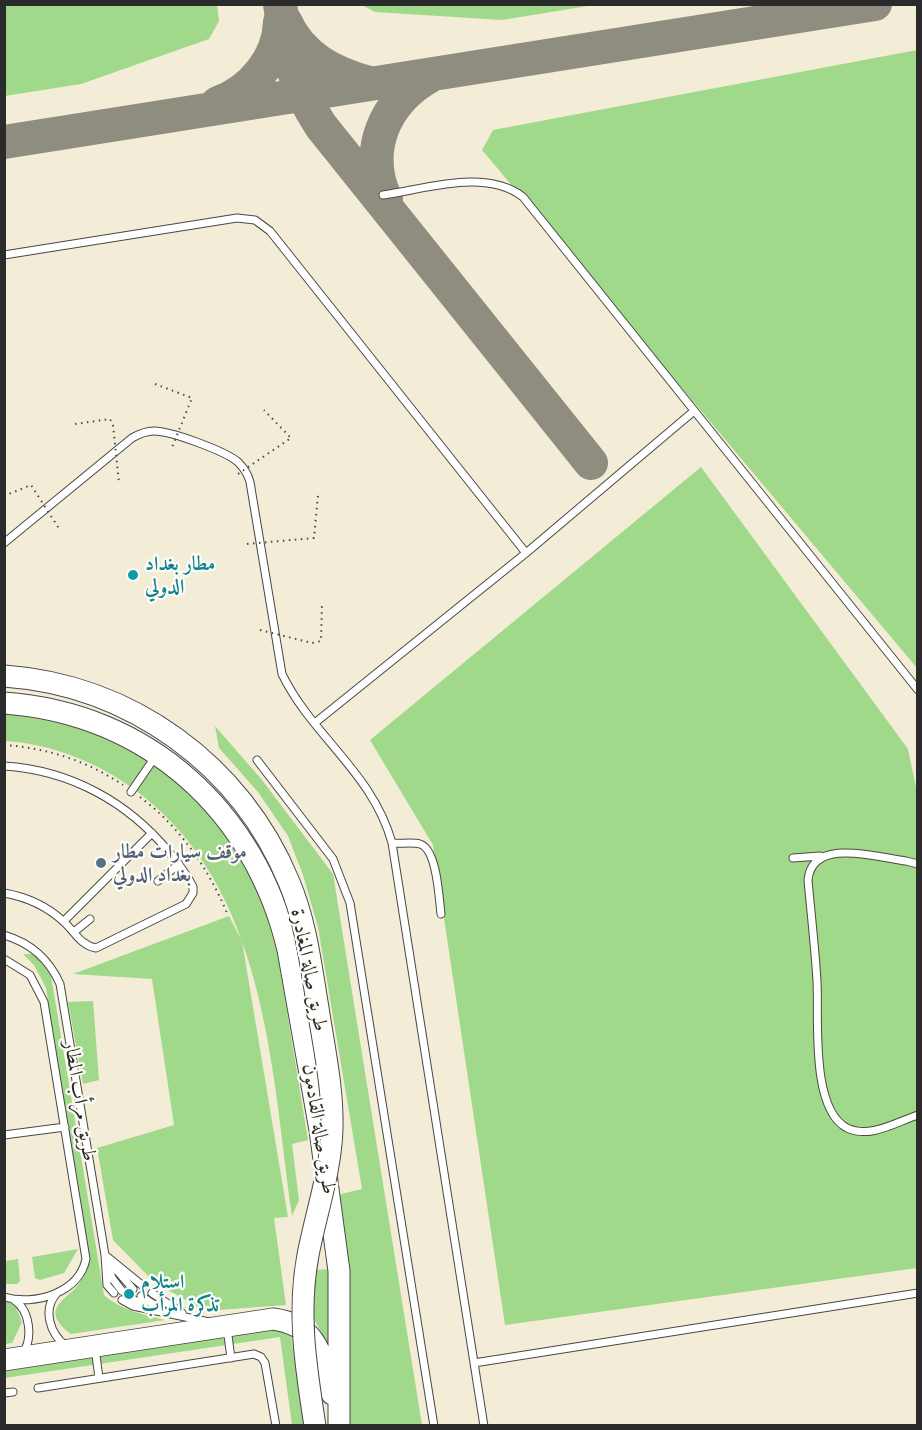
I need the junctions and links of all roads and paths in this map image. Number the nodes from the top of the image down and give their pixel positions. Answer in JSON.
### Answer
{"nodes":[{"id":1,"x":383,"y":195,"type":"dead end"},
{"id":2,"x":4,"y":255,"type":"edge"},
{"id":3,"x":155,"y":384,"type":"dead end"},
{"id":4,"x":264,"y":410,"type":"dead end"},
{"id":5,"x":694,"y":411,"type":"junction"},
{"id":6,"x":75,"y":424,"type":"dead end"},
{"id":7,"x":171,"y":450,"type":"dead end"},
{"id":8,"x":237,"y":474,"type":"dead end"},
{"id":9,"x":119,"y":483,"type":"dead end"},
{"id":10,"x":318,"y":495,"type":"dead end"},
{"id":11,"x":4,"y":496,"type":"edge"},
{"id":12,"x":60,"y":530,"type":"dead end"},
{"id":13,"x":4,"y":543,"type":"edge"},
{"id":14,"x":248,"y":544,"type":"dead end"},
{"id":15,"x":526,"y":553,"type":"junction"},
{"id":16,"x":322,"y":603,"type":"dead end"},
{"id":17,"x":260,"y":630,"type":"dead end"},
{"id":18,"x":4,"y":676,"type":"edge"},
{"id":19,"x":918,"y":690,"type":"edge"},
{"id":20,"x":4,"y":704,"type":"edge"},
{"id":21,"x":316,"y":722,"type":"junction"},
{"id":22,"x":157,"y":754,"type":"junction"},
{"id":23,"x":257,"y":760,"type":"dead end"},
{"id":24,"x":4,"y":766,"type":"edge"},
{"id":25,"x":131,"y":792,"type":"dead end"},
{"id":26,"x":152,"y":833,"type":"junction"},
{"id":27,"x":392,"y":843,"type":"junction"},
{"id":28,"x":823,"y":855,"type":"junction"},
{"id":29,"x":793,"y":858,"type":"dead end"},
{"id":30,"x":179,"y":864,"type":"junction"},
{"id":31,"x":918,"y":864,"type":"edge"},
{"id":32,"x":158,"y":881,"type":"dead end"},
{"id":33,"x":4,"y":893,"type":"edge"},
{"id":34,"x":441,"y":914,"type":"dead end"},
{"id":35,"x":90,"y":919,"type":"dead end"},
{"id":36,"x":64,"y":921,"type":"junction"},
{"id":37,"x":74,"y":932,"type":"junction"},
{"id":38,"x":4,"y":935,"type":"edge"},
{"id":39,"x":4,"y":959,"type":"edge"},
{"id":40,"x":918,"y":1115,"type":"edge"},
{"id":41,"x":65,"y":1127,"type":"junction"},
{"id":42,"x":4,"y":1135,"type":"edge"},
{"id":43,"x":105,"y":1256,"type":"junction"},
{"id":44,"x":143,"y":1286,"type":"dead end"},
{"id":45,"x":133,"y":1288,"type":"dead end"},
{"id":46,"x":122,"y":1291,"type":"dead end"},
{"id":47,"x":57,"y":1293,"type":"junction"},
{"id":48,"x":114,"y":1293,"type":"dead end"},
{"id":49,"x":152,"y":1293,"type":"dead end"},
{"id":50,"x":918,"y":1293,"type":"edge"},
{"id":51,"x":141,"y":1296,"type":"dead end"},
{"id":52,"x":4,"y":1297,"type":"edge"},
{"id":53,"x":131,"y":1298,"type":"dead end"},
{"id":54,"x":14,"y":1300,"type":"junction"},
{"id":55,"x":122,"y":1300,"type":"dead end"},
{"id":56,"x":149,"y":1309,"type":"junction"},
{"id":57,"x":167,"y":1312,"type":"junction"},
{"id":58,"x":187,"y":1316,"type":"junction"},
{"id":59,"x":227,"y":1326,"type":"junction"},
{"id":60,"x":84,"y":1348,"type":"junction"},
{"id":61,"x":231,"y":1358,"type":"junction"},
{"id":62,"x":11,"y":1359,"type":"edge"},
{"id":63,"x":474,"y":1363,"type":"junction"},
{"id":64,"x":99,"y":1378,"type":"junction"},
{"id":65,"x":38,"y":1388,"type":"dead end"},
{"id":66,"x":13,"y":1392,"type":"dead end"},
{"id":67,"x":4,"y":1393,"type":"edge"},
{"id":68,"x":339,"y":1423,"type":"edge"},
{"id":69,"x":276,"y":1425,"type":"edge"},
{"id":70,"x":315,"y":1425,"type":"edge"},
{"id":71,"x":434,"y":1425,"type":"edge"},
{"id":72,"x":484,"y":1425,"type":"edge"}],
"edges":[{"from":1,"to":5,"type":"lane"},
{"from":2,"to":15,"type":"lane"},
{"from":3,"to":7,"type":"path","bridge":true},
{"from":4,"to":8,"type":"path","bridge":true},
{"from":5,"to":15,"type":"lane"},
{"from":5,"to":19,"type":"lane"},
{"from":6,"to":9,"type":"path","bridge":true},
{"from":10,"to":14,"type":"path","bridge":true},
{"from":11,"to":12,"type":"path","bridge":true},
{"from":13,"to":21,"type":"lane"},
{"from":15,"to":21,"type":"lane"},
{"from":16,"to":17,"type":"path","bridge":true},
{"from":18,"to":70,"type":"main road","name":"طريق صالة المغادرة","bridge":true},
{"from":20,"to":22,"type":"main road","name":"طريق صالة القادمون"},
{"from":21,"to":27,"type":"lane"},
{"from":22,"to":25,"type":"lane"},
{"from":22,"to":68,"type":"main road","name":"طريق صالة القادمون"},
{"from":23,"to":71,"type":"lane"},
{"from":24,"to":26,"type":"lane"},
{"from":26,"to":30,"type":"lane"},
{"from":26,"to":36,"type":"lane"},
{"from":27,"to":34,"type":"lane"},
{"from":27,"to":63,"type":"lane"},
{"from":28,"to":29,"type":"lane"},
{"from":28,"to":31,"type":"lane"},
{"from":28,"to":40,"type":"lane"},
{"from":30,"to":32,"type":"lane"},
{"from":30,"to":37,"type":"lane"},
{"from":33,"to":36,"type":"lane"},
{"from":35,"to":37,"type":"lane"},
{"from":36,"to":37,"type":"lane"},
{"from":38,"to":43,"type":"lane","name":"طريق مرأب المطار"},
{"from":39,"to":41,"type":"lane"},
{"from":41,"to":42,"type":"lane"},
{"from":41,"to":47,"type":"lane"},
{"from":43,"to":44,"type":"lane"},
{"from":43,"to":45,"type":"lane"},
{"from":43,"to":46,"type":"lane"},
{"from":43,"to":48,"type":"lane","name":"طريق مرأب المطار"},
{"from":47,"to":54,"type":"lane"},
{"from":47,"to":60,"type":"lane"},
{"from":49,"to":58,"type":"lane"},
{"from":50,"to":63,"type":"lane"},
{"from":51,"to":57,"type":"lane"},
{"from":52,"to":54,"type":"lane"},
{"from":53,"to":56,"type":"lane"},
{"from":54,"to":62,"type":"lane"},
{"from":55,"to":56,"type":"lane"},
{"from":56,"to":57,"type":"lane"},
{"from":57,"to":58,"type":"lane"},
{"from":58,"to":59,"type":"lane"},
{"from":59,"to":60,"type":"main road"},
{"from":59,"to":61,"type":"lane"},
{"from":59,"to":68,"type":"main road"},
{"from":60,"to":62,"type":"main road"},
{"from":60,"to":64,"type":"lane"},
{"from":61,"to":64,"type":"lane"},
{"from":61,"to":69,"type":"lane"},
{"from":63,"to":72,"type":"lane"},
{"from":64,"to":65,"type":"lane"},
{"from":66,"to":67,"type":"lane"}]}
